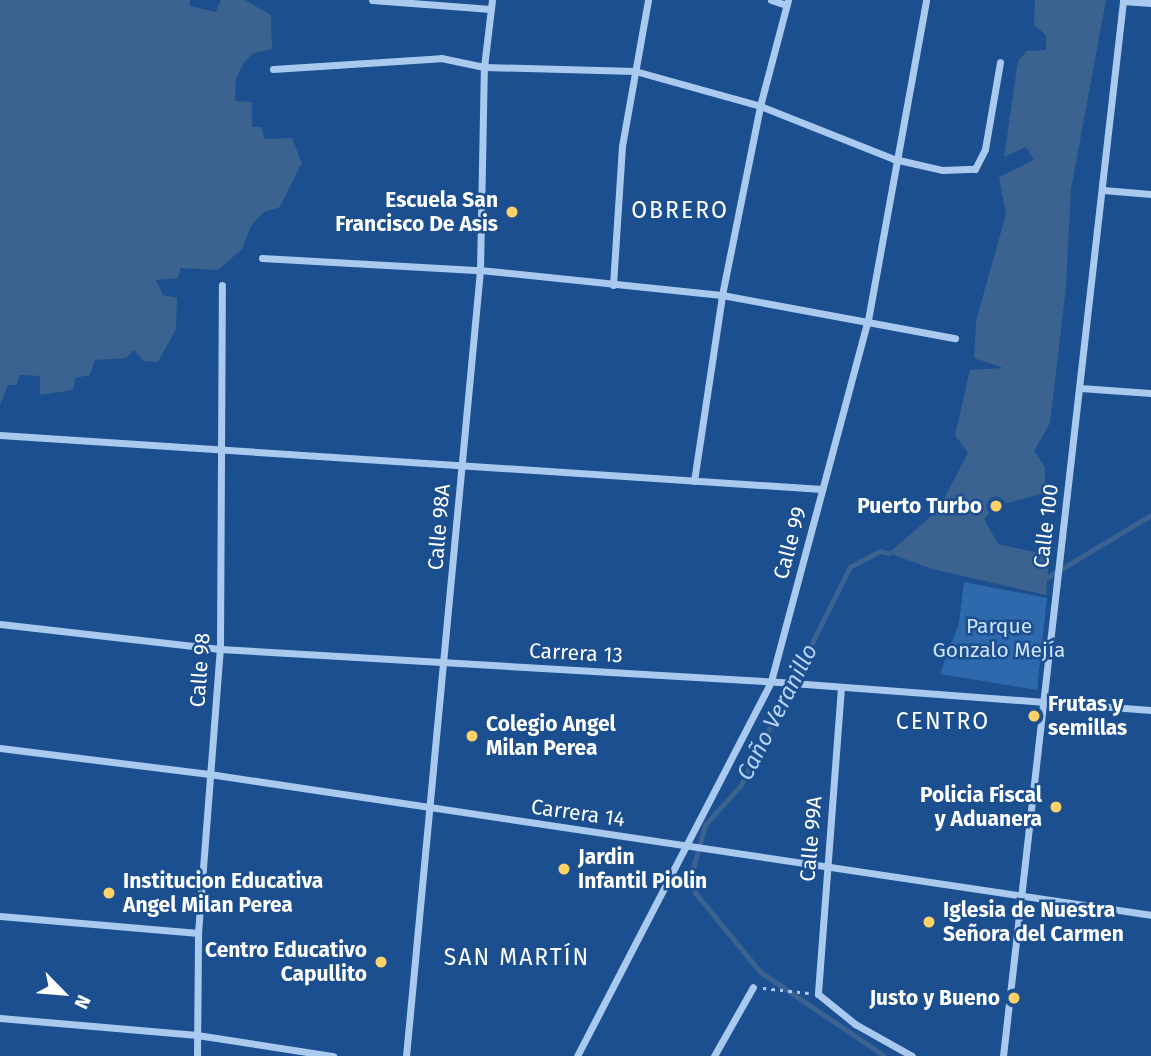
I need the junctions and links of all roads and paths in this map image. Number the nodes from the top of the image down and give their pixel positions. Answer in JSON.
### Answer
{"nodes":[{"id":1,"x":372,"y":0,"type":"edge"},
{"id":2,"x":492,"y":0,"type":"edge"},
{"id":3,"x":648,"y":0,"type":"edge"},
{"id":4,"x":771,"y":0,"type":"edge"},
{"id":5,"x":926,"y":0,"type":"edge"},
{"id":6,"x":1123,"y":1,"type":"edge"},
{"id":7,"x":787,"y":2,"type":"edge"},
{"id":8,"x":1151,"y":3,"type":"edge"},
{"id":9,"x":491,"y":9,"type":"junction"},
{"id":10,"x":1000,"y":62,"type":"dead end"},
{"id":11,"x":484,"y":67,"type":"junction"},
{"id":12,"x":273,"y":69,"type":"dead end"},
{"id":13,"x":635,"y":71,"type":"junction"},
{"id":14,"x":760,"y":106,"type":"junction"},
{"id":15,"x":894,"y":159,"type":"junction"},
{"id":16,"x":1103,"y":190,"type":"junction"},
{"id":17,"x":1151,"y":194,"type":"edge"},
{"id":18,"x":262,"y":258,"type":"dead end"},
{"id":19,"x":480,"y":270,"type":"junction"},
{"id":20,"x":222,"y":285,"type":"dead end"},
{"id":21,"x":613,"y":285,"type":"junction"},
{"id":22,"x":722,"y":295,"type":"junction"},
{"id":23,"x":868,"y":320,"type":"junction"},
{"id":24,"x":955,"y":338,"type":"dead end"},
{"id":25,"x":1080,"y":388,"type":"junction"},
{"id":26,"x":1151,"y":393,"type":"edge"},
{"id":27,"x":0,"y":435,"type":"edge"},
{"id":28,"x":221,"y":450,"type":"junction"},
{"id":29,"x":462,"y":465,"type":"junction"},
{"id":30,"x":694,"y":481,"type":"junction"},
{"id":31,"x":822,"y":489,"type":"junction"},
{"id":32,"x":0,"y":624,"type":"edge"},
{"id":33,"x":220,"y":649,"type":"junction"},
{"id":34,"x":444,"y":664,"type":"junction"},
{"id":35,"x":775,"y":681,"type":"junction"},
{"id":36,"x":841,"y":687,"type":"junction"},
{"id":37,"x":1045,"y":704,"type":"junction"},
{"id":38,"x":1151,"y":710,"type":"edge"},
{"id":39,"x":0,"y":748,"type":"edge"},
{"id":40,"x":209,"y":774,"type":"junction"},
{"id":41,"x":427,"y":809,"type":"junction"},
{"id":42,"x":688,"y":846,"type":"junction"},
{"id":43,"x":826,"y":868,"type":"junction"},
{"id":44,"x":1021,"y":896,"type":"junction"},
{"id":45,"x":1151,"y":915,"type":"edge"},
{"id":46,"x":0,"y":916,"type":"edge"},
{"id":47,"x":198,"y":933,"type":"junction"},
{"id":48,"x":753,"y":987,"type":"dead end"},
{"id":49,"x":774,"y":989,"type":"dead end"},
{"id":50,"x":806,"y":993,"type":"dead end"},
{"id":51,"x":0,"y":1018,"type":"edge"},
{"id":52,"x":197,"y":1035,"type":"junction"},
{"id":53,"x":197,"y":1056,"type":"edge"},
{"id":54,"x":333,"y":1056,"type":"edge"},
{"id":55,"x":406,"y":1056,"type":"edge"},
{"id":56,"x":577,"y":1056,"type":"edge"},
{"id":57,"x":714,"y":1056,"type":"edge"},
{"id":58,"x":912,"y":1056,"type":"edge"},
{"id":59,"x":1003,"y":1056,"type":"edge"}],
"edges":[{"from":1,"to":9,"type":"street"},
{"from":2,"to":9,"type":"street","name":"Calle 98A"},
{"from":3,"to":13,"type":"street"},
{"from":4,"to":7,"type":"street"},
{"from":5,"to":15,"type":"street","name":"Calle 99"},
{"from":6,"to":8,"type":"street"},
{"from":6,"to":16,"type":"street","name":"Calle 100"},
{"from":7,"to":14,"type":"street"},
{"from":9,"to":11,"type":"street","name":"Calle 98A"},
{"from":10,"to":15,"type":"street"},
{"from":11,"to":12,"type":"street"},
{"from":11,"to":13,"type":"street"},
{"from":11,"to":19,"type":"street","name":"Calle 98A"},
{"from":13,"to":14,"type":"street"},
{"from":13,"to":21,"type":"street"},
{"from":14,"to":15,"type":"street"},
{"from":14,"to":22,"type":"street"},
{"from":15,"to":23,"type":"street","name":"Calle 99"},
{"from":16,"to":17,"type":"street"},
{"from":16,"to":25,"type":"street","name":"Calle 100"},
{"from":18,"to":19,"type":"street"},
{"from":19,"to":21,"type":"street"},
{"from":19,"to":29,"type":"street","name":"Calle 98A"},
{"from":20,"to":28,"type":"street","name":"Calle 98"},
{"from":21,"to":22,"type":"street"},
{"from":22,"to":23,"type":"street"},
{"from":22,"to":30,"type":"street"},
{"from":23,"to":24,"type":"street"},
{"from":23,"to":31,"type":"street","name":"Calle 99"},
{"from":25,"to":26,"type":"street"},
{"from":25,"to":37,"type":"street","name":"Calle 100"},
{"from":27,"to":28,"type":"street"},
{"from":28,"to":29,"type":"street"},
{"from":28,"to":33,"type":"street","name":"Calle 98"},
{"from":29,"to":30,"type":"street"},
{"from":29,"to":34,"type":"street","name":"Calle 98A"},
{"from":30,"to":31,"type":"street"},
{"from":31,"to":35,"type":"street","name":"Calle 99"},
{"from":32,"to":33,"type":"street","name":"Carrera 13"},
{"from":33,"to":34,"type":"street","name":"Carrera 13"},
{"from":33,"to":40,"type":"street","name":"Calle 98"},
{"from":34,"to":35,"type":"street","name":"Carrera 13"},
{"from":34,"to":41,"type":"street","name":"Calle 98A"},
{"from":35,"to":36,"type":"street","name":"Carrera 13"},
{"from":35,"to":42,"type":"street","name":"Calle 99"},
{"from":36,"to":37,"type":"street","name":"Carrera 13"},
{"from":36,"to":43,"type":"street","name":"Calle 99A"},
{"from":37,"to":38,"type":"street","name":"Carrera 13"},
{"from":37,"to":44,"type":"street","name":"Calle 100"},
{"from":39,"to":40,"type":"street","name":"Carrera 14"},
{"from":40,"to":41,"type":"street","name":"Carrera 14"},
{"from":40,"to":47,"type":"street","name":"Calle 98"},
{"from":41,"to":42,"type":"street","name":"Carrera 14"},
{"from":41,"to":55,"type":"street","name":"Calle 98A"},
{"from":42,"to":43,"type":"street","name":"Carrera 14"},
{"from":42,"to":56,"type":"street","name":"Calle 99"},
{"from":43,"to":44,"type":"street","name":"Carrera 14"},
{"from":43,"to":58,"type":"street","name":"Calle 99A"},
{"from":44,"to":45,"type":"street","name":"Carrera 14"},
{"from":44,"to":59,"type":"street","name":"Calle 100"},
{"from":46,"to":47,"type":"street"},
{"from":47,"to":52,"type":"street","name":"Calle 98"},
{"from":48,"to":57,"type":"street"},
{"from":49,"to":50,"type":"path"},
{"from":51,"to":52,"type":"street"},
{"from":52,"to":53,"type":"street","name":"Calle 98"},
{"from":52,"to":54,"type":"street"}]}
